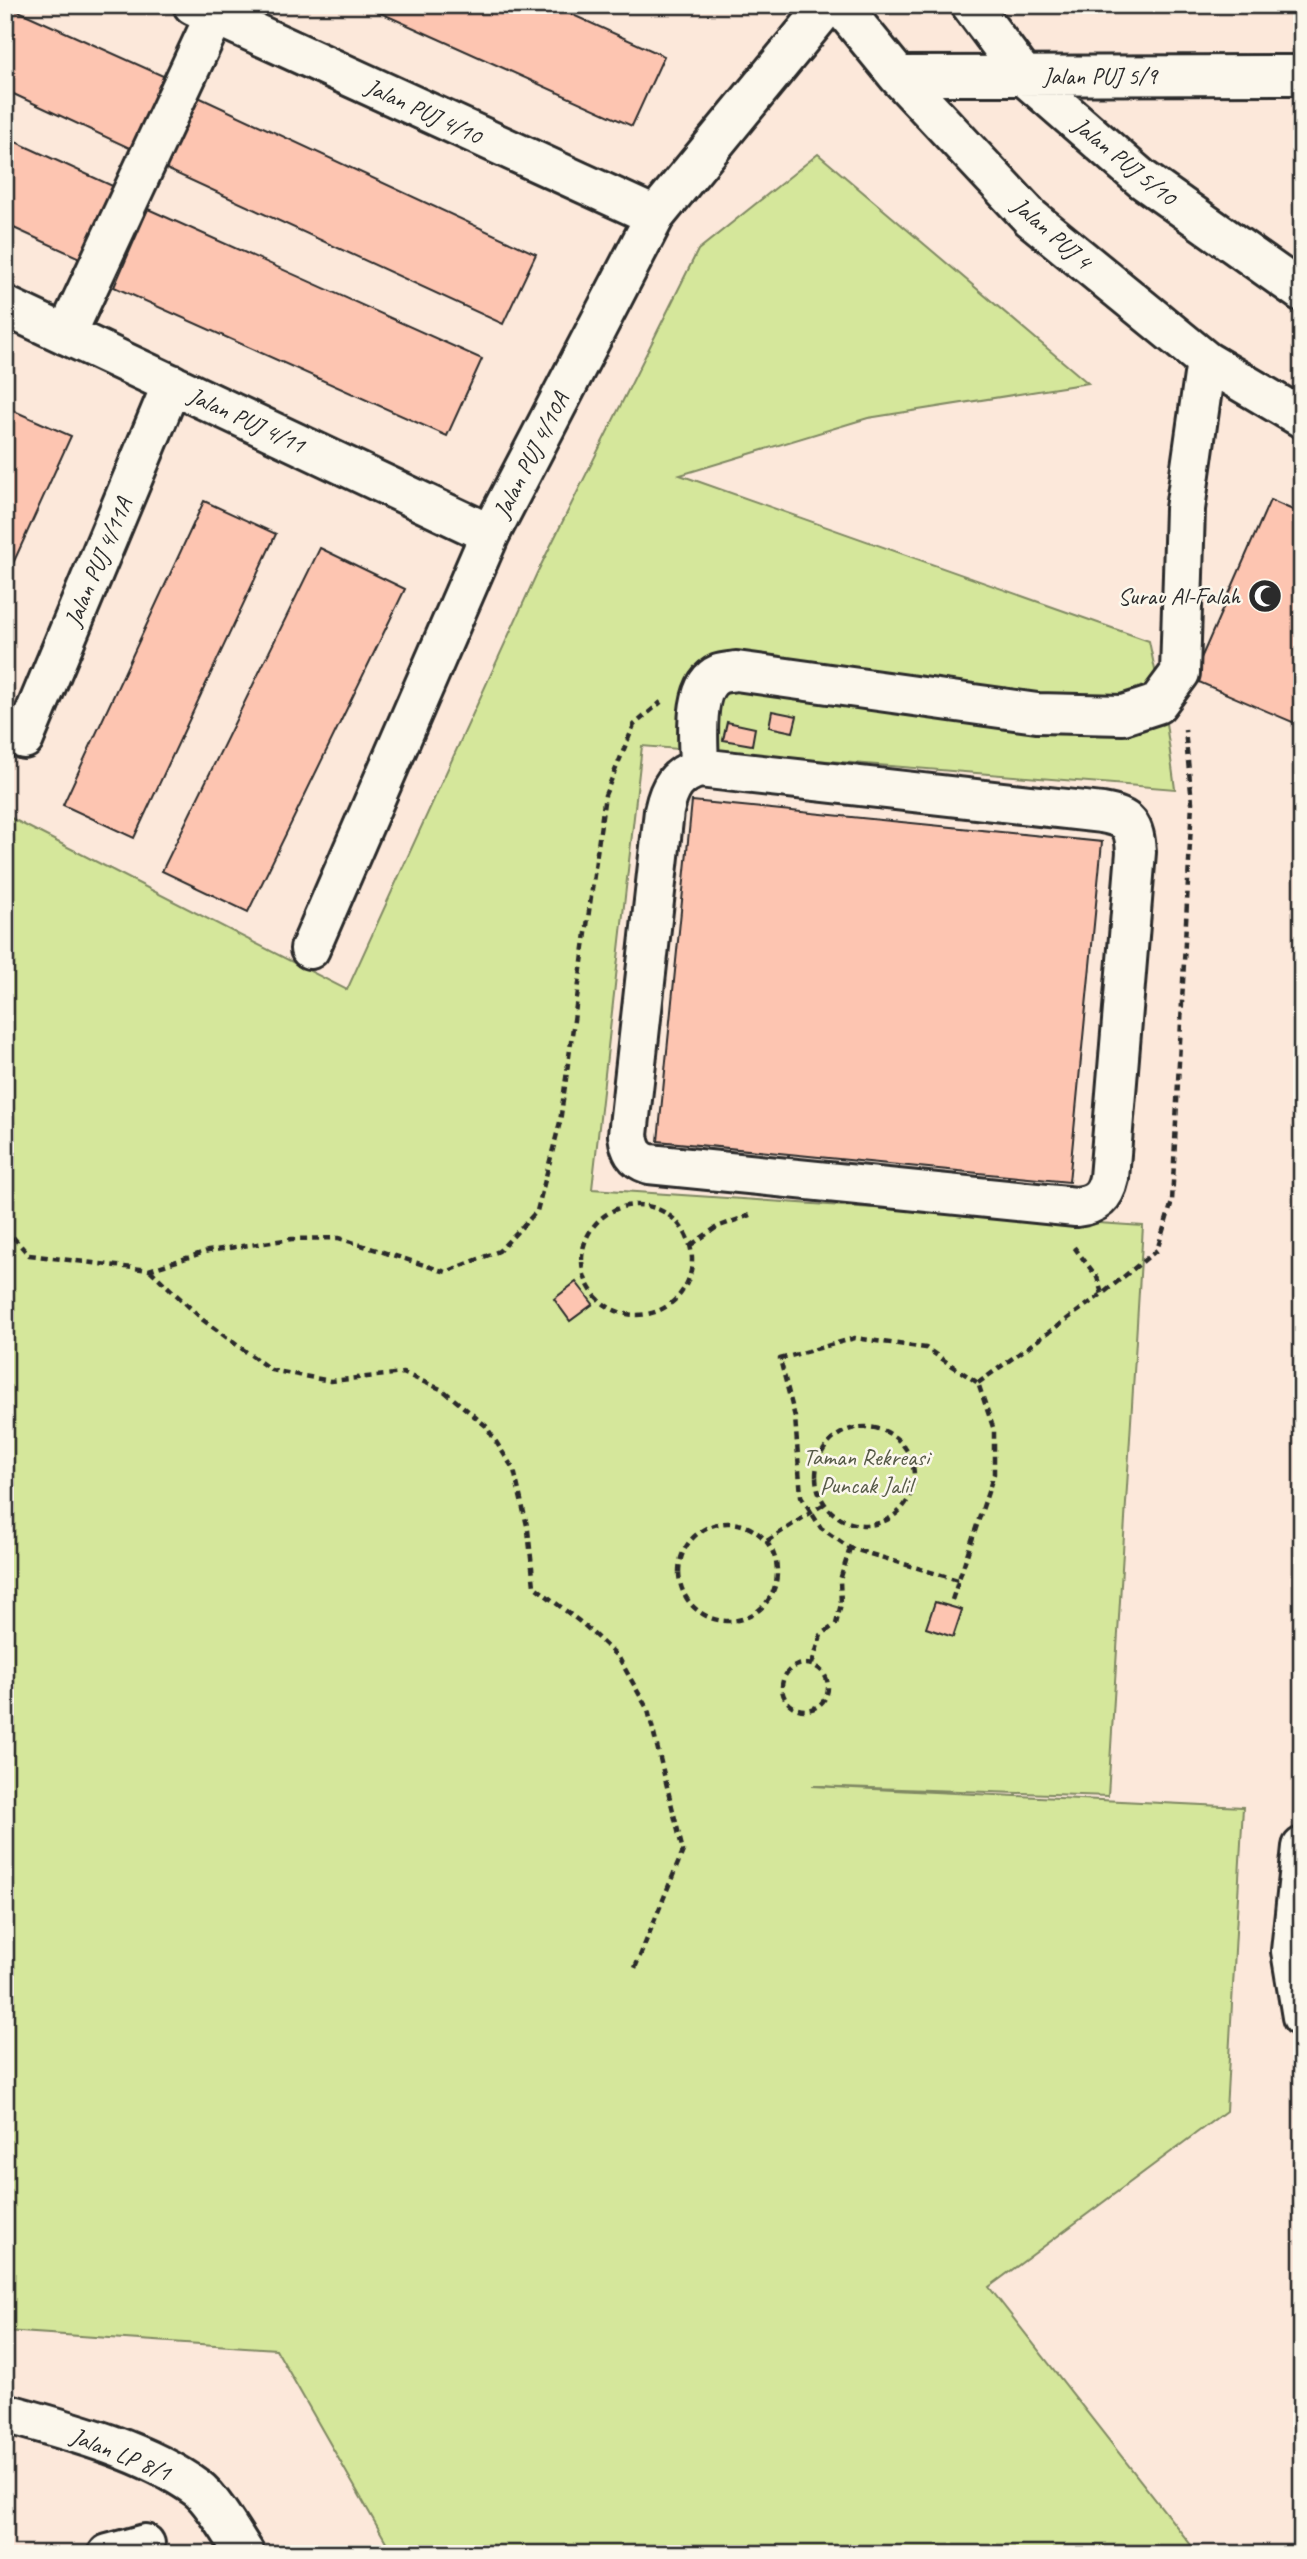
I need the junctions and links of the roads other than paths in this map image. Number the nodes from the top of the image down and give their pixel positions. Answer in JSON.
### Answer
{"nodes":[{"id":1,"x":828,"y":5,"type":"edge"},
{"id":2,"x":840,"y":5,"type":"edge"},
{"id":3,"x":971,"y":5,"type":"edge"},
{"id":4,"x":204,"y":10,"type":"edge"},
{"id":5,"x":1302,"y":75,"type":"edge"},
{"id":6,"x":898,"y":76,"type":"junction"},
{"id":7,"x":1024,"y":76,"type":"junction"},
{"id":8,"x":655,"y":216,"type":"junction"},
{"id":9,"x":1302,"y":292,"type":"edge"},
{"id":10,"x":5,"y":306,"type":"edge"},
{"id":11,"x":66,"y":335,"type":"junction"},
{"id":12,"x":1206,"y":360,"type":"junction"},
{"id":13,"x":172,"y":384,"type":"junction"},
{"id":14,"x":1302,"y":418,"type":"edge"},
{"id":15,"x":490,"y":534,"type":"junction"},
{"id":16,"x":24,"y":739,"type":"dead end"},
{"id":17,"x":699,"y":768,"type":"junction"},
{"id":18,"x":310,"y":949,"type":"dead end"},
{"id":19,"x":1302,"y":1847,"type":"edge"},
{"id":20,"x":1302,"y":2017,"type":"edge"},
{"id":21,"x":5,"y":2413,"type":"edge"},
{"id":22,"x":145,"y":2544,"type":"dead end"},
{"id":23,"x":108,"y":2554,"type":"edge"},
{"id":24,"x":245,"y":2554,"type":"edge"}],
"edges":[{"from":1,"to":8,"type":"street","name":"Jalan PUJ 4/10A"},
{"from":2,"to":6,"type":"street","name":"Jalan PUJ 4"},
{"from":3,"to":7,"type":"street","name":"Jalan PUJ 5/10"},
{"from":4,"to":8,"type":"street","name":"Jalan PUJ 4/10"},
{"from":4,"to":11,"type":"street"},
{"from":5,"to":7,"type":"street","name":"Jalan PUJ 5/9"},
{"from":6,"to":7,"type":"street","name":"Jalan PUJ 5/9"},
{"from":6,"to":12,"type":"street","name":"Jalan PUJ 4"},
{"from":7,"to":9,"type":"street","name":"Jalan PUJ 5/10"},
{"from":8,"to":15,"type":"street","name":"Jalan PUJ 4/10A"},
{"from":10,"to":11,"type":"street","name":"Jalan PUJ 4/11"},
{"from":11,"to":13,"type":"street","name":"Jalan PUJ 4/11"},
{"from":12,"to":14,"type":"street","name":"Jalan PUJ 4"},
{"from":12,"to":17,"type":"street"},
{"from":13,"to":15,"type":"street","name":"Jalan PUJ 4/11"},
{"from":13,"to":16,"type":"street","name":"Jalan PUJ 4/11A"},
{"from":15,"to":18,"type":"street","name":"Jalan PUJ 4/10A"},
{"from":17,"to":17,"type":"street"},
{"from":19,"to":20,"type":"street"},
{"from":21,"to":24,"type":"street","name":"Jalan LP 8/1"},
{"from":22,"to":23,"type":"street"}]}
